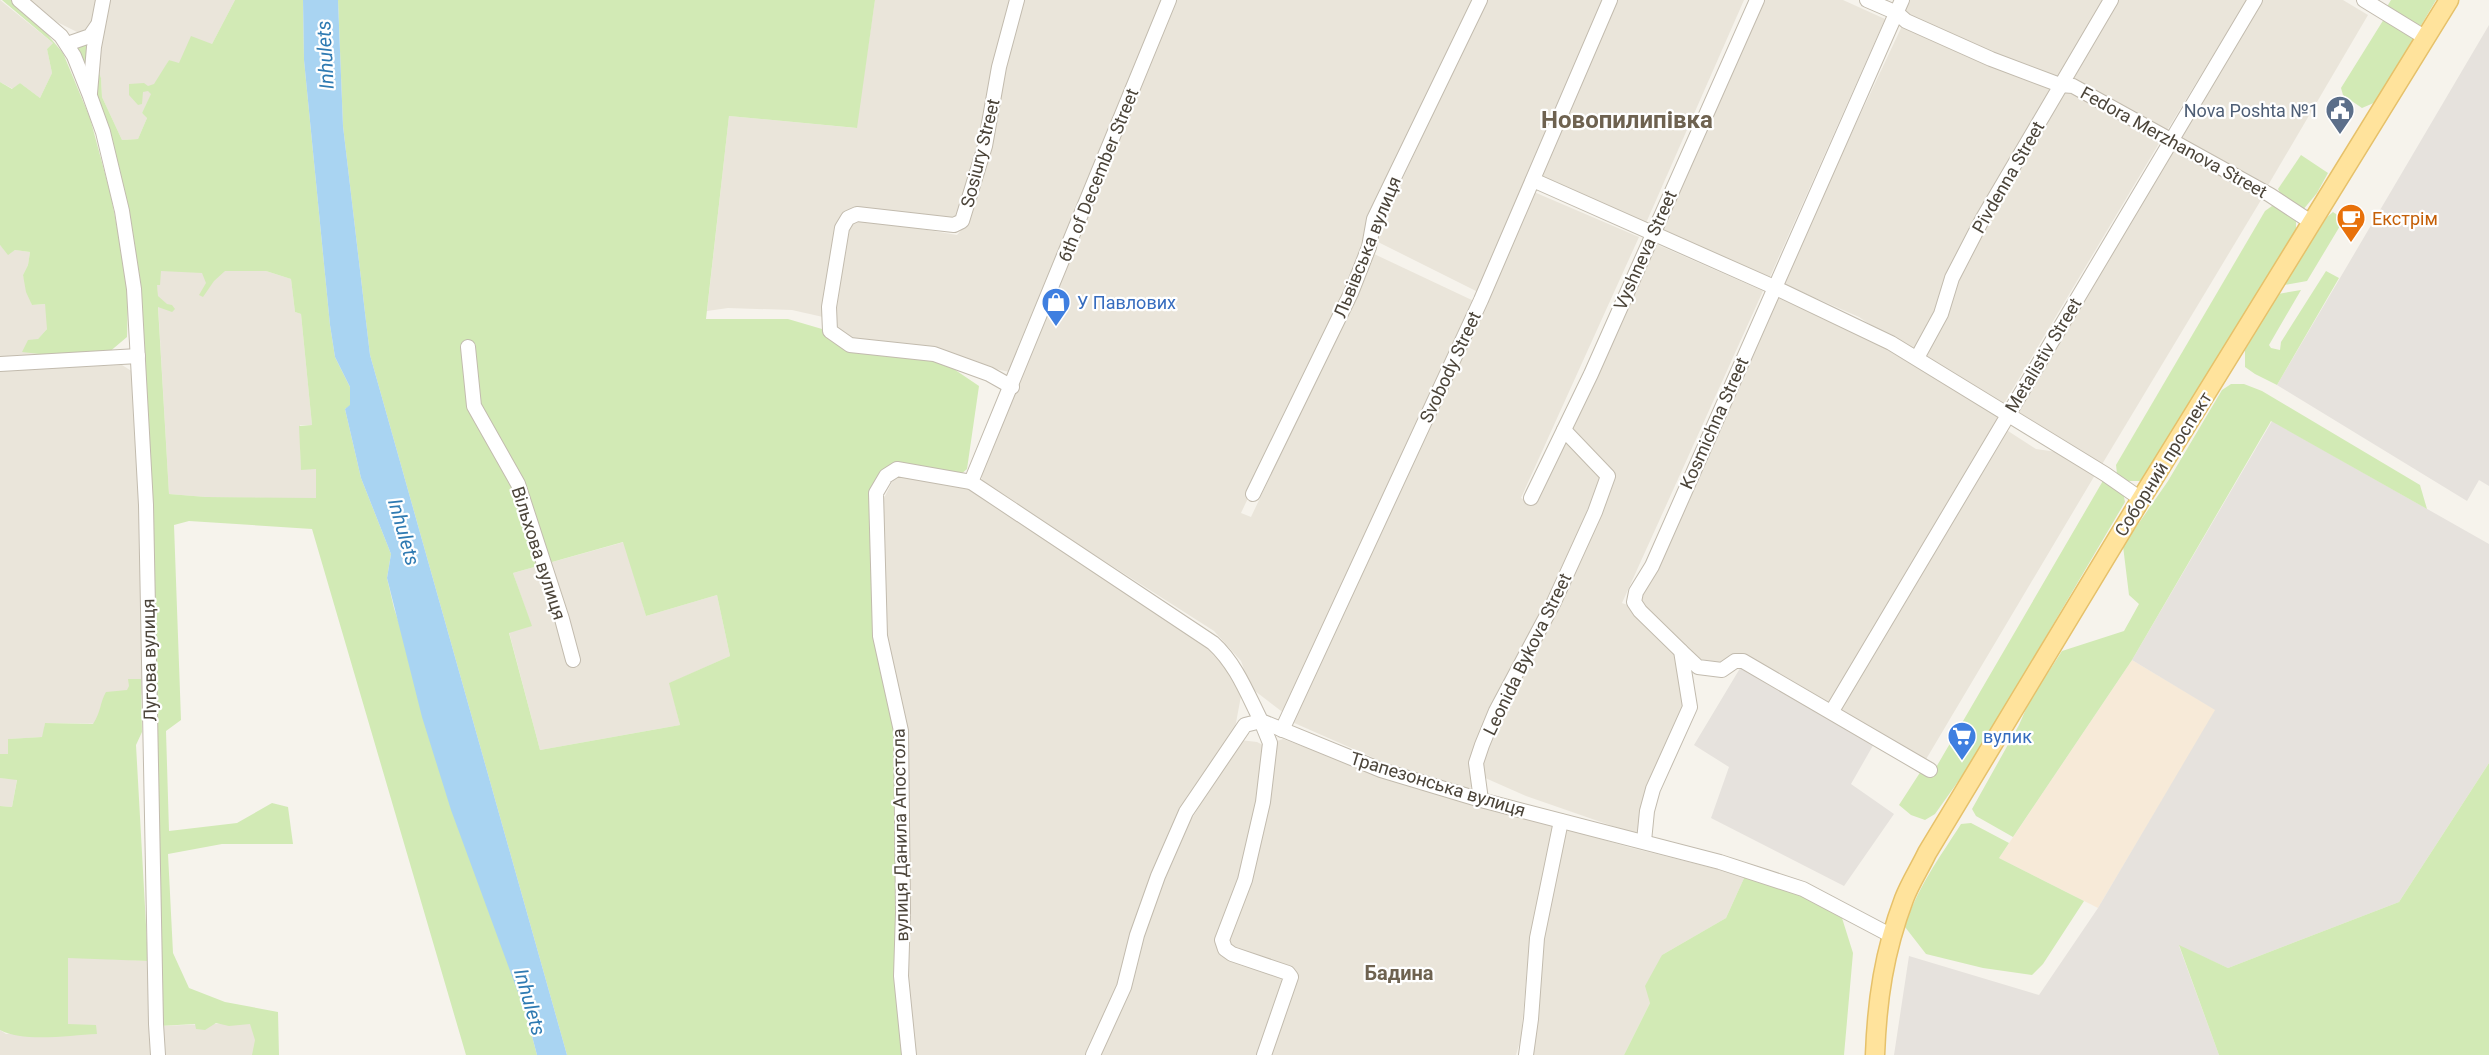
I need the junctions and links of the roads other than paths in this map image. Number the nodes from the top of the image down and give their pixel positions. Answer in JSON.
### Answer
{"nodes":[{"id":1,"x":19,"y":0,"type":"edge"},
{"id":2,"x":104,"y":0,"type":"edge"},
{"id":3,"x":1017,"y":0,"type":"edge"},
{"id":4,"x":1169,"y":0,"type":"edge"},
{"id":5,"x":1480,"y":0,"type":"edge"},
{"id":6,"x":1610,"y":0,"type":"edge"},
{"id":7,"x":1757,"y":0,"type":"edge"},
{"id":8,"x":1868,"y":0,"type":"edge"},
{"id":9,"x":2111,"y":0,"type":"edge"},
{"id":10,"x":2255,"y":0,"type":"edge"},
{"id":11,"x":2364,"y":0,"type":"edge"},
{"id":12,"x":2449,"y":0,"type":"edge"},
{"id":13,"x":1900,"y":6,"type":"edge"},
{"id":14,"x":97,"y":26,"type":"junction"},
{"id":15,"x":2426,"y":38,"type":"junction"},
{"id":16,"x":67,"y":44,"type":"junction"},
{"id":17,"x":2061,"y":85,"type":"junction"},
{"id":18,"x":90,"y":96,"type":"junction"},
{"id":19,"x":2172,"y":140,"type":"junction"},
{"id":20,"x":1533,"y":180,"type":"junction"},
{"id":21,"x":2311,"y":222,"type":"junction"},
{"id":22,"x":1652,"y":233,"type":"junction"},
{"id":23,"x":1774,"y":287,"type":"junction"},
{"id":24,"x":468,"y":347,"type":"dead end"},
{"id":25,"x":138,"y":356,"type":"junction"},
{"id":26,"x":1917,"y":358,"type":"junction"},
{"id":27,"x":0,"y":364,"type":"edge"},
{"id":28,"x":1012,"y":387,"type":"junction"},
{"id":29,"x":2006,"y":415,"type":"junction"},
{"id":30,"x":1564,"y":430,"type":"junction"},
{"id":31,"x":971,"y":482,"type":"junction"},
{"id":32,"x":1253,"y":494,"type":"dead end"},
{"id":33,"x":1531,"y":498,"type":"dead end"},
{"id":34,"x":2141,"y":500,"type":"junction"},
{"id":35,"x":1681,"y":651,"type":"junction"},
{"id":36,"x":573,"y":660,"type":"dead end"},
{"id":37,"x":1832,"y":711,"type":"junction"},
{"id":38,"x":1261,"y":721,"type":"junction"},
{"id":39,"x":1282,"y":730,"type":"junction"},
{"id":40,"x":1930,"y":770,"type":"dead end"},
{"id":41,"x":1481,"y":800,"type":"junction"},
{"id":42,"x":1561,"y":821,"type":"junction"},
{"id":43,"x":1644,"y":841,"type":"junction"},
{"id":44,"x":1892,"y":936,"type":"junction"},
{"id":45,"x":158,"y":1055,"type":"edge"},
{"id":46,"x":909,"y":1055,"type":"edge"},
{"id":47,"x":1093,"y":1055,"type":"edge"},
{"id":48,"x":1264,"y":1055,"type":"edge"},
{"id":49,"x":1526,"y":1055,"type":"edge"},
{"id":50,"x":1875,"y":1055,"type":"edge"}],
"edges":[{"from":1,"to":16,"type":"street","name":"Лугова вулиця"},
{"from":2,"to":14,"type":"street"},
{"from":3,"to":28,"type":"street","name":"Sosiury Street"},
{"from":4,"to":28,"type":"street","name":"6th of December Street"},
{"from":5,"to":32,"type":"street","name":"Львівська вулиця"},
{"from":6,"to":20,"type":"street","name":"Svobody Street"},
{"from":7,"to":22,"type":"street","name":"Vyshneva Street"},
{"from":8,"to":13,"type":"street","name":"Fedora Merzhanova Street"},
{"from":9,"to":17,"type":"street","name":"Pivdenna Street"},
{"from":10,"to":19,"type":"street","name":"Metalistiv Street"},
{"from":11,"to":15,"type":"street"},
{"from":12,"to":15,"type":"main road","name":"Соборний проспект"},
{"from":13,"to":17,"type":"street","name":"Fedora Merzhanova Street"},
{"from":13,"to":23,"type":"street","name":"Kosmichna Street"},
{"from":14,"to":16,"type":"street"},
{"from":14,"to":18,"type":"street"},
{"from":15,"to":21,"type":"main road","name":"Соборний проспект"},
{"from":16,"to":18,"type":"street","name":"Лугова вулиця"},
{"from":17,"to":19,"type":"street","name":"Fedora Merzhanova Street"},
{"from":17,"to":26,"type":"street","name":"Pivdenna Street"},
{"from":18,"to":25,"type":"street","name":"Лугова вулиця"},
{"from":19,"to":21,"type":"street","name":"Fedora Merzhanova Street"},
{"from":19,"to":29,"type":"street","name":"Metalistiv Street"},
{"from":20,"to":22,"type":"street"},
{"from":20,"to":39,"type":"street","name":"Svobody Street"},
{"from":21,"to":34,"type":"main road","name":"Соборний проспект"},
{"from":22,"to":23,"type":"street"},
{"from":22,"to":30,"type":"street","name":"Vyshneva Street"},
{"from":23,"to":26,"type":"street"},
{"from":23,"to":35,"type":"street","name":"Kosmichna Street"},
{"from":24,"to":36,"type":"street","name":"Вільхова вулиця"},
{"from":25,"to":27,"type":"street"},
{"from":25,"to":45,"type":"street","name":"Лугова вулиця"},
{"from":26,"to":29,"type":"street"},
{"from":28,"to":31,"type":"street","name":"6th of December Street"},
{"from":29,"to":34,"type":"street"},
{"from":29,"to":37,"type":"street","name":"Metalistiv Street"},
{"from":30,"to":33,"type":"street","name":"Vyshneva Street"},
{"from":30,"to":41,"type":"street","name":"Leonida Bykova Street"},
{"from":31,"to":38,"type":"street"},
{"from":31,"to":46,"type":"street","name":"вулиця Данила Апостола"},
{"from":34,"to":44,"type":"main road","name":"Соборний проспект"},
{"from":35,"to":37,"type":"street","name":"Kosmichna Street"},
{"from":35,"to":43,"type":"street"},
{"from":37,"to":40,"type":"street"},
{"from":38,"to":39,"type":"street","name":"Трапезонська вулиця"},
{"from":38,"to":47,"type":"street"},
{"from":38,"to":48,"type":"street"},
{"from":39,"to":41,"type":"street","name":"Трапезонська вулиця"},
{"from":41,"to":42,"type":"street","name":"Трапезонська вулиця"},
{"from":42,"to":43,"type":"street","name":"Трапезонська вулиця"},
{"from":42,"to":49,"type":"street"},
{"from":43,"to":44,"type":"street","name":"Трапезонська вулиця"},
{"from":44,"to":50,"type":"main road","name":"Соборний проспект"}]}
